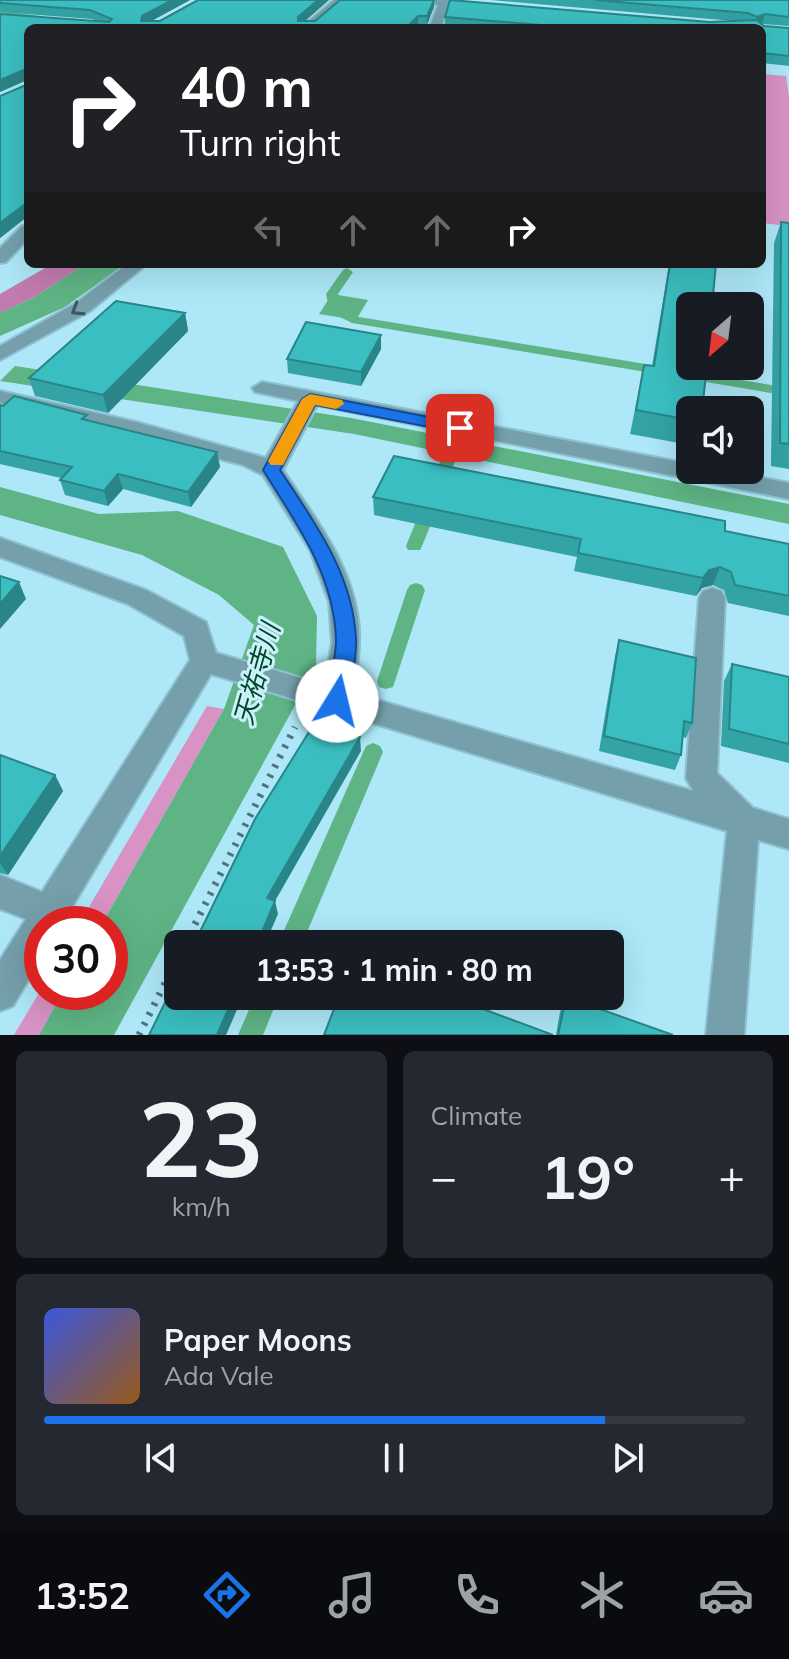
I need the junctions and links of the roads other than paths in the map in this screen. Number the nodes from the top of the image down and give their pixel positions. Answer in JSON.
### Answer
{"nodes":[{"id":1,"x":341,"y":0,"type":"edge"},
{"id":2,"x":424,"y":1,"type":"edge"},
{"id":3,"x":444,"y":3,"type":"junction"},
{"id":4,"x":487,"y":6,"type":"edge"},
{"id":5,"x":312,"y":24,"type":"edge"},
{"id":6,"x":436,"y":24,"type":"edge"},
{"id":7,"x":24,"y":234,"type":"edge"},
{"id":8,"x":0,"y":258,"type":"edge"},
{"id":9,"x":133,"y":268,"type":"edge"},
{"id":10,"x":5,"y":351,"type":"edge"},
{"id":11,"x":262,"y":388,"type":"dead end"},
{"id":12,"x":0,"y":397,"type":"edge"},
{"id":13,"x":310,"y":399,"type":"junction"},
{"id":14,"x":271,"y":470,"type":"junction"},
{"id":15,"x":789,"y":491,"type":"edge"},
{"id":16,"x":0,"y":547,"type":"edge"},
{"id":17,"x":712,"y":598,"type":"dead end"},
{"id":18,"x":204,"y":661,"type":"junction"},
{"id":19,"x":325,"y":697,"type":"junction"},
{"id":20,"x":744,"y":821,"type":"junction"},
{"id":21,"x":789,"y":834,"type":"edge"},
{"id":22,"x":0,"y":892,"type":"edge"},
{"id":23,"x":54,"y":906,"type":"edge"},
{"id":24,"x":24,"y":907,"type":"edge"},
{"id":25,"x":24,"y":954,"type":"edge"},
{"id":26,"x":0,"y":993,"type":"edge"},
{"id":27,"x":725,"y":1035,"type":"edge"}],
"edges":[{"from":1,"to":5,"type":"street"},
{"from":2,"to":3,"type":"street"},
{"from":3,"to":4,"type":"street"},
{"from":3,"to":6,"type":"street"},
{"from":7,"to":8,"type":"street"},
{"from":9,"to":10,"type":"street","one_way":true},
{"from":11,"to":13,"type":"street"},
{"from":12,"to":14,"type":"street"},
{"from":13,"to":14,"type":"street"},
{"from":13,"to":15,"type":"street"},
{"from":14,"to":19,"type":"street"},
{"from":16,"to":18,"type":"street"},
{"from":17,"to":20,"type":"street"},
{"from":18,"to":19,"type":"street"},
{"from":18,"to":23,"type":"street"},
{"from":19,"to":20,"type":"street"},
{"from":20,"to":21,"type":"street"},
{"from":20,"to":27,"type":"street"},
{"from":22,"to":24,"type":"street"},
{"from":25,"to":26,"type":"street"}]}
